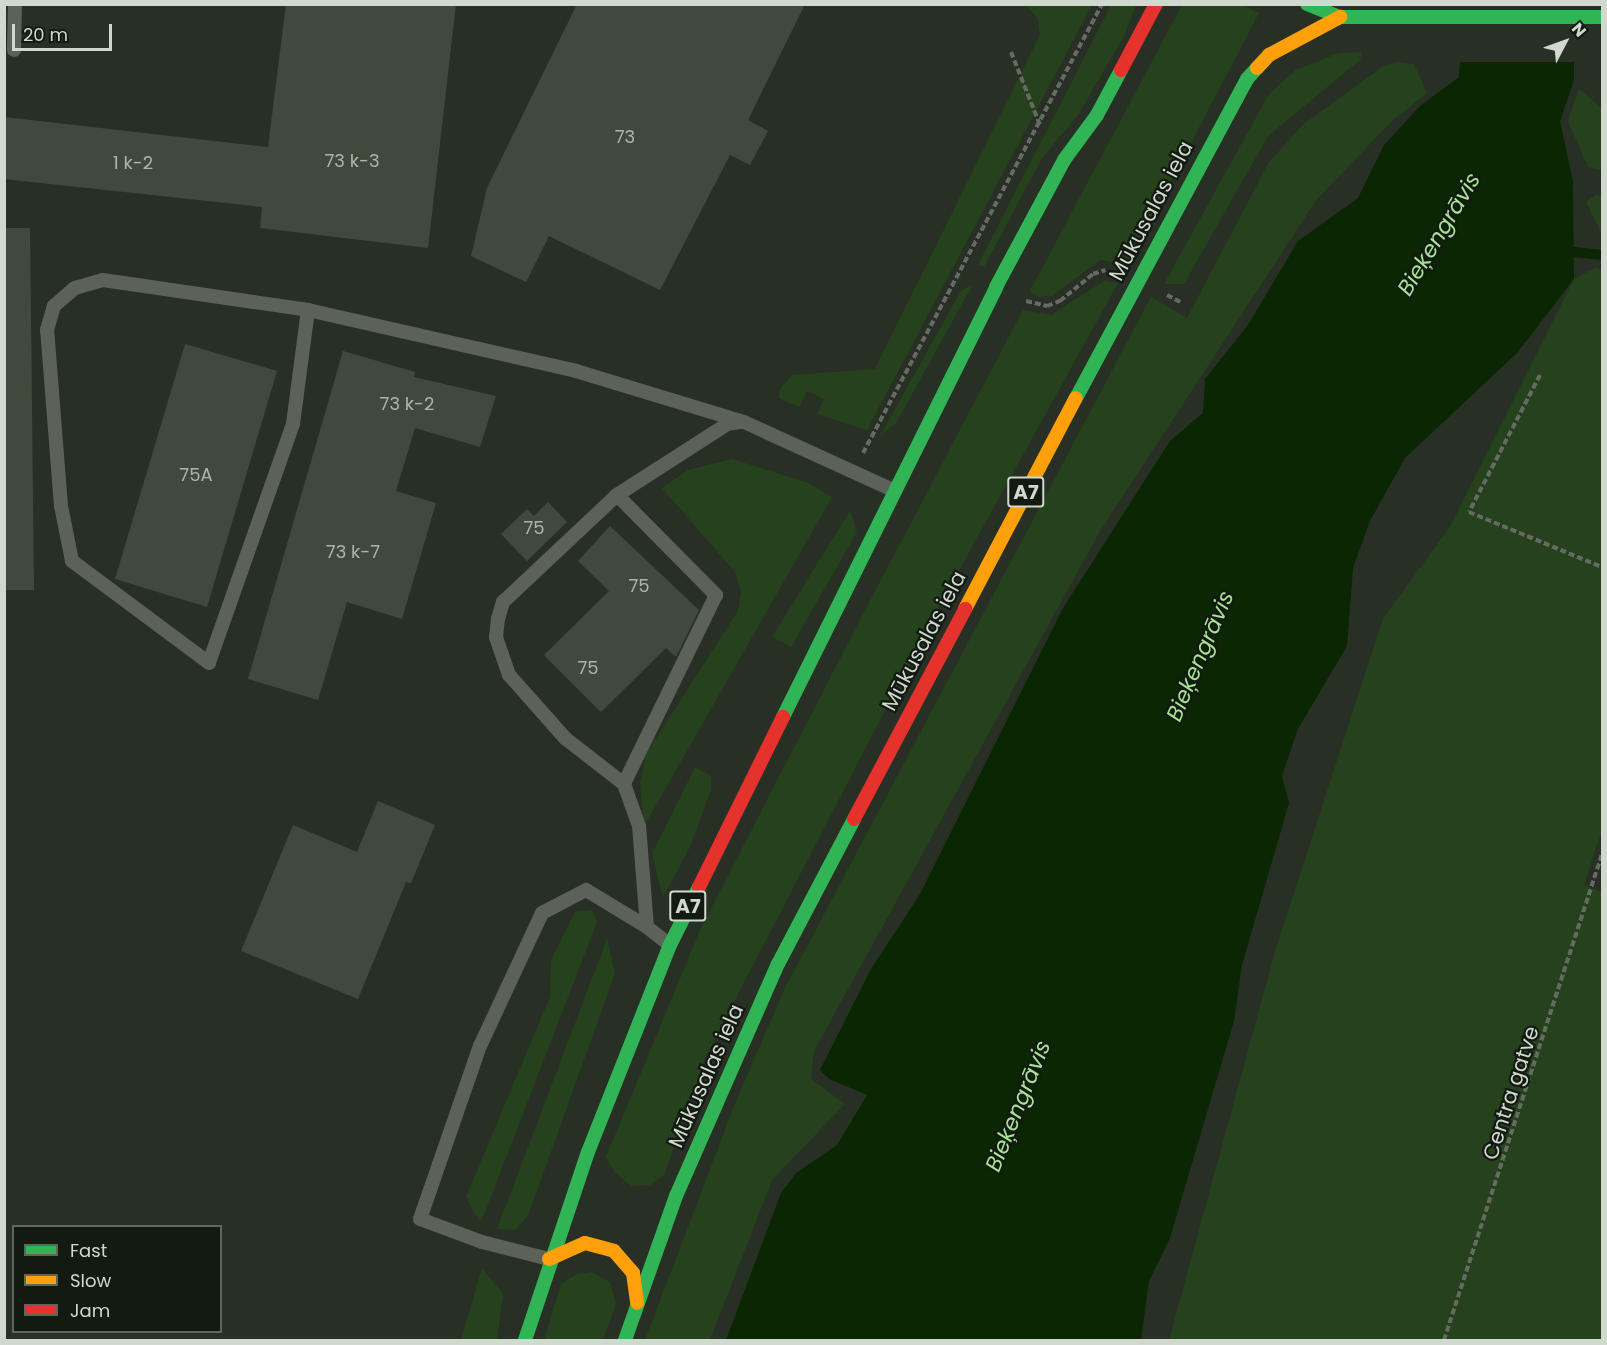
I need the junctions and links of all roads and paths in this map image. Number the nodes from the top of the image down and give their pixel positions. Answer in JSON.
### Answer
{"nodes":[{"id":1,"x":15,"y":4,"type":"edge"},
{"id":2,"x":1102,"y":4,"type":"edge"},
{"id":3,"x":1156,"y":4,"type":"edge"},
{"id":4,"x":1307,"y":4,"type":"edge"},
{"id":5,"x":1340,"y":16,"type":"junction"},
{"id":6,"x":1602,"y":17,"type":"edge"},
{"id":7,"x":14,"y":50,"type":"dead end"},
{"id":8,"x":1011,"y":52,"type":"dead end"},
{"id":9,"x":1040,"y":125,"type":"junction"},
{"id":10,"x":961,"y":266,"type":"junction"},
{"id":11,"x":1137,"y":281,"type":"junction"},
{"id":12,"x":996,"y":287,"type":"junction"},
{"id":13,"x":1180,"y":302,"type":"dead end"},
{"id":14,"x":308,"y":310,"type":"junction"},
{"id":15,"x":1540,"y":375,"type":"dead end"},
{"id":16,"x":744,"y":422,"type":"junction"},
{"id":17,"x":854,"y":472,"type":"junction"},
{"id":18,"x":893,"y":490,"type":"junction"},
{"id":19,"x":617,"y":495,"type":"junction"},
{"id":20,"x":1602,"y":567,"type":"edge"},
{"id":21,"x":624,"y":784,"type":"junction"},
{"id":22,"x":1602,"y":854,"type":"edge"},
{"id":23,"x":647,"y":927,"type":"junction"},
{"id":24,"x":669,"y":945,"type":"junction"},
{"id":25,"x":549,"y":1259,"type":"junction"},
{"id":26,"x":637,"y":1303,"type":"junction"},
{"id":27,"x":525,"y":1341,"type":"edge"},
{"id":28,"x":625,"y":1341,"type":"edge"},
{"id":29,"x":1444,"y":1341,"type":"edge"}],
"edges":[{"from":1,"to":7,"type":"lane"},
{"from":2,"to":9,"type":"path"},
{"from":3,"to":12,"type":"highway","number":"A7"},
{"from":4,"to":5,"type":"highway","name":"Mūkusalas iela"},
{"from":5,"to":6,"type":"highway","name":"Mūkusalas iela","number":"A7"},
{"from":5,"to":11,"type":"highway","name":"Mūkusalas iela","number":"A7"},
{"from":8,"to":9,"type":"path"},
{"from":9,"to":10,"type":"path"},
{"from":10,"to":12,"type":"path"},
{"from":10,"to":17,"type":"path"},
{"from":11,"to":12,"type":"path"},
{"from":11,"to":13,"type":"path"},
{"from":11,"to":26,"type":"highway","name":"Mūkusalas iela","number":"A7"},
{"from":12,"to":18,"type":"highway","number":"A7"},
{"from":14,"to":14,"type":"lane"},
{"from":14,"to":16,"type":"lane"},
{"from":15,"to":20,"type":"path"},
{"from":16,"to":17,"type":"lane"},
{"from":16,"to":19,"type":"lane"},
{"from":17,"to":18,"type":"lane"},
{"from":18,"to":24,"type":"highway","number":"A7"},
{"from":19,"to":21,"type":"lane"},
{"from":19,"to":21,"type":"lane"},
{"from":21,"to":23,"type":"lane"},
{"from":22,"to":29,"type":"path","name":"Centra gatve"},
{"from":23,"to":24,"type":"lane"},
{"from":23,"to":25,"type":"lane"},
{"from":24,"to":25,"type":"highway","number":"A7"},
{"from":25,"to":26,"type":"highway"},
{"from":25,"to":27,"type":"highway","number":"A7"},
{"from":26,"to":28,"type":"highway","name":"Mūkusalas iela","number":"A7"}]}
